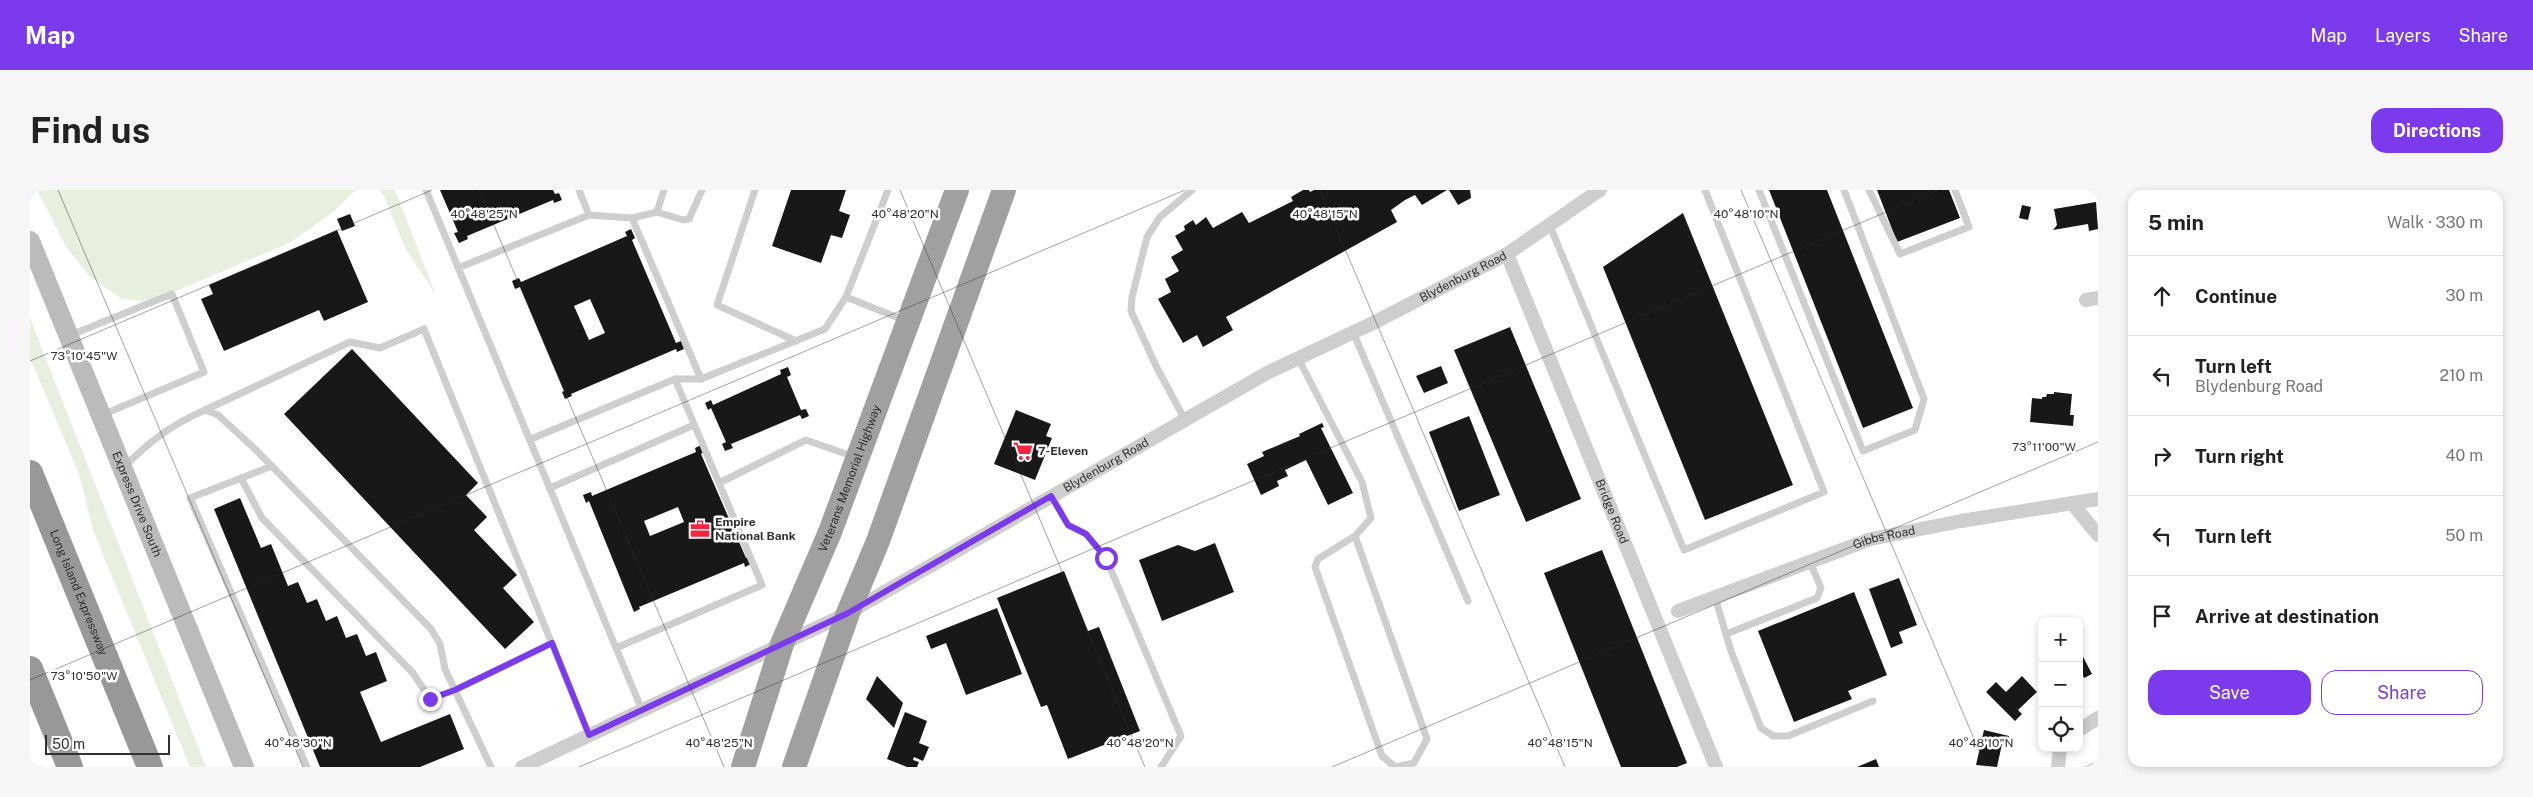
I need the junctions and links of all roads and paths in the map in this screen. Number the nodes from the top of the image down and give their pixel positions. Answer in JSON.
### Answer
{"nodes":[{"id":1,"x":426,"y":190,"type":"edge"},
{"id":2,"x":579,"y":190,"type":"edge"},
{"id":3,"x":664,"y":190,"type":"edge"},
{"id":4,"x":702,"y":190,"type":"edge"},
{"id":5,"x":755,"y":190,"type":"edge"},
{"id":6,"x":888,"y":190,"type":"edge"},
{"id":7,"x":956,"y":190,"type":"edge"},
{"id":8,"x":1004,"y":190,"type":"edge"},
{"id":9,"x":1192,"y":190,"type":"edge"},
{"id":10,"x":1600,"y":190,"type":"edge"},
{"id":11,"x":1705,"y":190,"type":"edge"},
{"id":12,"x":1758,"y":190,"type":"edge"},
{"id":13,"x":1844,"y":190,"type":"edge"},
{"id":14,"x":1869,"y":190,"type":"edge"},
{"id":15,"x":1955,"y":190,"type":"edge"},
{"id":16,"x":657,"y":212,"type":"junction"},
{"id":17,"x":590,"y":215,"type":"junction"},
{"id":18,"x":632,"y":218,"type":"junction"},
{"id":19,"x":1550,"y":226,"type":"junction"},
{"id":20,"x":30,"y":242,"type":"edge"},
{"id":21,"x":1507,"y":254,"type":"junction"},
{"id":22,"x":458,"y":268,"type":"junction"},
{"id":23,"x":846,"y":297,"type":"junction"},
{"id":24,"x":908,"y":322,"type":"junction"},
{"id":25,"x":1353,"y":332,"type":"junction"},
{"id":26,"x":69,"y":336,"type":"junction"},
{"id":27,"x":796,"y":341,"type":"junction"},
{"id":28,"x":1298,"y":358,"type":"junction"},
{"id":29,"x":675,"y":379,"type":"junction"},
{"id":30,"x":701,"y":380,"type":"junction"},
{"id":31,"x":205,"y":410,"type":"junction"},
{"id":32,"x":102,"y":416,"type":"junction"},
{"id":33,"x":1185,"y":420,"type":"junction"},
{"id":34,"x":694,"y":425,"type":"junction"},
{"id":35,"x":531,"y":439,"type":"junction"},
{"id":36,"x":857,"y":458,"type":"junction"},
{"id":37,"x":272,"y":466,"type":"junction"},
{"id":38,"x":123,"y":468,"type":"junction"},
{"id":39,"x":30,"y":473,"type":"edge"},
{"id":40,"x":241,"y":478,"type":"junction"},
{"id":41,"x":719,"y":483,"type":"junction"},
{"id":42,"x":550,"y":488,"type":"junction"},
{"id":43,"x":1051,"y":496,"type":"junction"},
{"id":44,"x":2098,"y":499,"type":"edge"},
{"id":45,"x":2072,"y":503,"type":"junction"},
{"id":46,"x":2098,"y":535,"type":"edge"},
{"id":47,"x":1356,"y":536,"type":"junction"},
{"id":48,"x":1810,"y":562,"type":"junction"},
{"id":49,"x":1714,"y":597,"type":"junction"},
{"id":50,"x":1468,"y":601,"type":"dead end"},
{"id":51,"x":1678,"y":611,"type":"dead end"},
{"id":52,"x":848,"y":613,"type":"junction"},
{"id":53,"x":1726,"y":634,"type":"junction"},
{"id":54,"x":552,"y":643,"type":"junction"},
{"id":55,"x":782,"y":644,"type":"junction"},
{"id":56,"x":616,"y":648,"type":"junction"},
{"id":57,"x":30,"y":669,"type":"edge"},
{"id":58,"x":455,"y":690,"type":"junction"},
{"id":59,"x":1873,"y":701,"type":"dead end"},
{"id":60,"x":642,"y":710,"type":"junction"},
{"id":61,"x":2098,"y":718,"type":"edge"},
{"id":62,"x":2083,"y":727,"type":"edge"},
{"id":63,"x":589,"y":735,"type":"junction"},
{"id":64,"x":2060,"y":752,"type":"edge"},
{"id":65,"x":70,"y":767,"type":"edge"},
{"id":66,"x":150,"y":767,"type":"edge"},
{"id":67,"x":244,"y":767,"type":"edge"},
{"id":68,"x":307,"y":767,"type":"edge"},
{"id":69,"x":491,"y":767,"type":"edge"},
{"id":70,"x":522,"y":767,"type":"edge"},
{"id":71,"x":743,"y":767,"type":"edge"},
{"id":72,"x":794,"y":767,"type":"edge"},
{"id":73,"x":1161,"y":767,"type":"edge"},
{"id":74,"x":1716,"y":767,"type":"edge"},
{"id":75,"x":2058,"y":767,"type":"edge"}],
"edges":[{"from":1,"to":22,"type":"lane"},
{"from":2,"to":17,"type":"lane"},
{"from":3,"to":16,"type":"lane"},
{"from":4,"to":16,"type":"lane"},
{"from":5,"to":27,"type":"lane"},
{"from":6,"to":23,"type":"lane"},
{"from":7,"to":24,"type":"highway","name":"Veterans Memorial Highway"},
{"from":8,"to":52,"type":"highway"},
{"from":9,"to":33,"type":"lane"},
{"from":10,"to":19,"type":"street","name":"Blydenburg Road"},
{"from":11,"to":19,"type":"lane"},
{"from":12,"to":13,"type":"lane"},
{"from":14,"to":15,"type":"lane"},
{"from":16,"to":18,"type":"lane"},
{"from":17,"to":18,"type":"lane"},
{"from":17,"to":22,"type":"lane"},
{"from":18,"to":30,"type":"lane"},
{"from":19,"to":21,"type":"street","name":"Blydenburg Road"},
{"from":20,"to":26,"type":"main road","name":"Express Drive South"},
{"from":21,"to":25,"type":"street","name":"Blydenburg Road"},
{"from":21,"to":74,"type":"street","name":"Bridge Road"},
{"from":22,"to":35,"type":"lane"},
{"from":23,"to":24,"type":"lane"},
{"from":23,"to":27,"type":"lane"},
{"from":24,"to":36,"type":"highway","name":"Veterans Memorial Highway"},
{"from":25,"to":28,"type":"street","name":"Blydenburg Road"},
{"from":25,"to":50,"type":"lane"},
{"from":26,"to":32,"type":"main road","name":"Express Drive South"},
{"from":26,"to":32,"type":"lane"},
{"from":27,"to":30,"type":"lane"},
{"from":28,"to":33,"type":"street","name":"Blydenburg Road"},
{"from":28,"to":47,"type":"lane"},
{"from":29,"to":30,"type":"lane"},
{"from":29,"to":34,"type":"lane"},
{"from":29,"to":35,"type":"lane"},
{"from":31,"to":37,"type":"lane"},
{"from":31,"to":38,"type":"lane"},
{"from":31,"to":54,"type":"lane"},
{"from":32,"to":38,"type":"main road","name":"Express Drive South"},
{"from":33,"to":43,"type":"street","name":"Blydenburg Road"},
{"from":34,"to":41,"type":"lane"},
{"from":34,"to":42,"type":"lane"},
{"from":35,"to":42,"type":"lane"},
{"from":36,"to":41,"type":"lane"},
{"from":36,"to":55,"type":"highway","name":"Veterans Memorial Highway"},
{"from":37,"to":40,"type":"lane"},
{"from":37,"to":58,"type":"lane"},
{"from":38,"to":67,"type":"main road","name":"Express Drive South"},
{"from":39,"to":66,"type":"highway","name":"Long Island Expressway"},
{"from":40,"to":58,"type":"lane"},
{"from":40,"to":68,"type":"lane"},
{"from":41,"to":56,"type":"lane"},
{"from":42,"to":56,"type":"lane"},
{"from":43,"to":52,"type":"street","name":"Blydenburg Road"},
{"from":43,"to":73,"type":"lane"},
{"from":44,"to":45,"type":"street","name":"Gibbs Road"},
{"from":45,"to":46,"type":"street"},
{"from":45,"to":48,"type":"street","name":"Gibbs Road"},
{"from":47,"to":47,"type":"lane"},
{"from":48,"to":49,"type":"street","name":"Gibbs Road"},
{"from":48,"to":53,"type":"lane"},
{"from":49,"to":51,"type":"street","name":"Gibbs Road"},
{"from":49,"to":53,"type":"lane"},
{"from":52,"to":55,"type":"street","name":"Blydenburg Road"},
{"from":52,"to":72,"type":"highway"},
{"from":53,"to":59,"type":"lane"},
{"from":54,"to":58,"type":"lane"},
{"from":54,"to":63,"type":"lane"},
{"from":55,"to":60,"type":"street","name":"Blydenburg Road"},
{"from":55,"to":71,"type":"highway","name":"Veterans Memorial Highway"},
{"from":56,"to":60,"type":"lane"},
{"from":57,"to":65,"type":"highway"},
{"from":58,"to":69,"type":"lane"},
{"from":60,"to":63,"type":"street","name":"Blydenburg Road"},
{"from":61,"to":62,"type":"street"},
{"from":63,"to":70,"type":"street","name":"Blydenburg Road"},
{"from":64,"to":75,"type":"street"}]}
